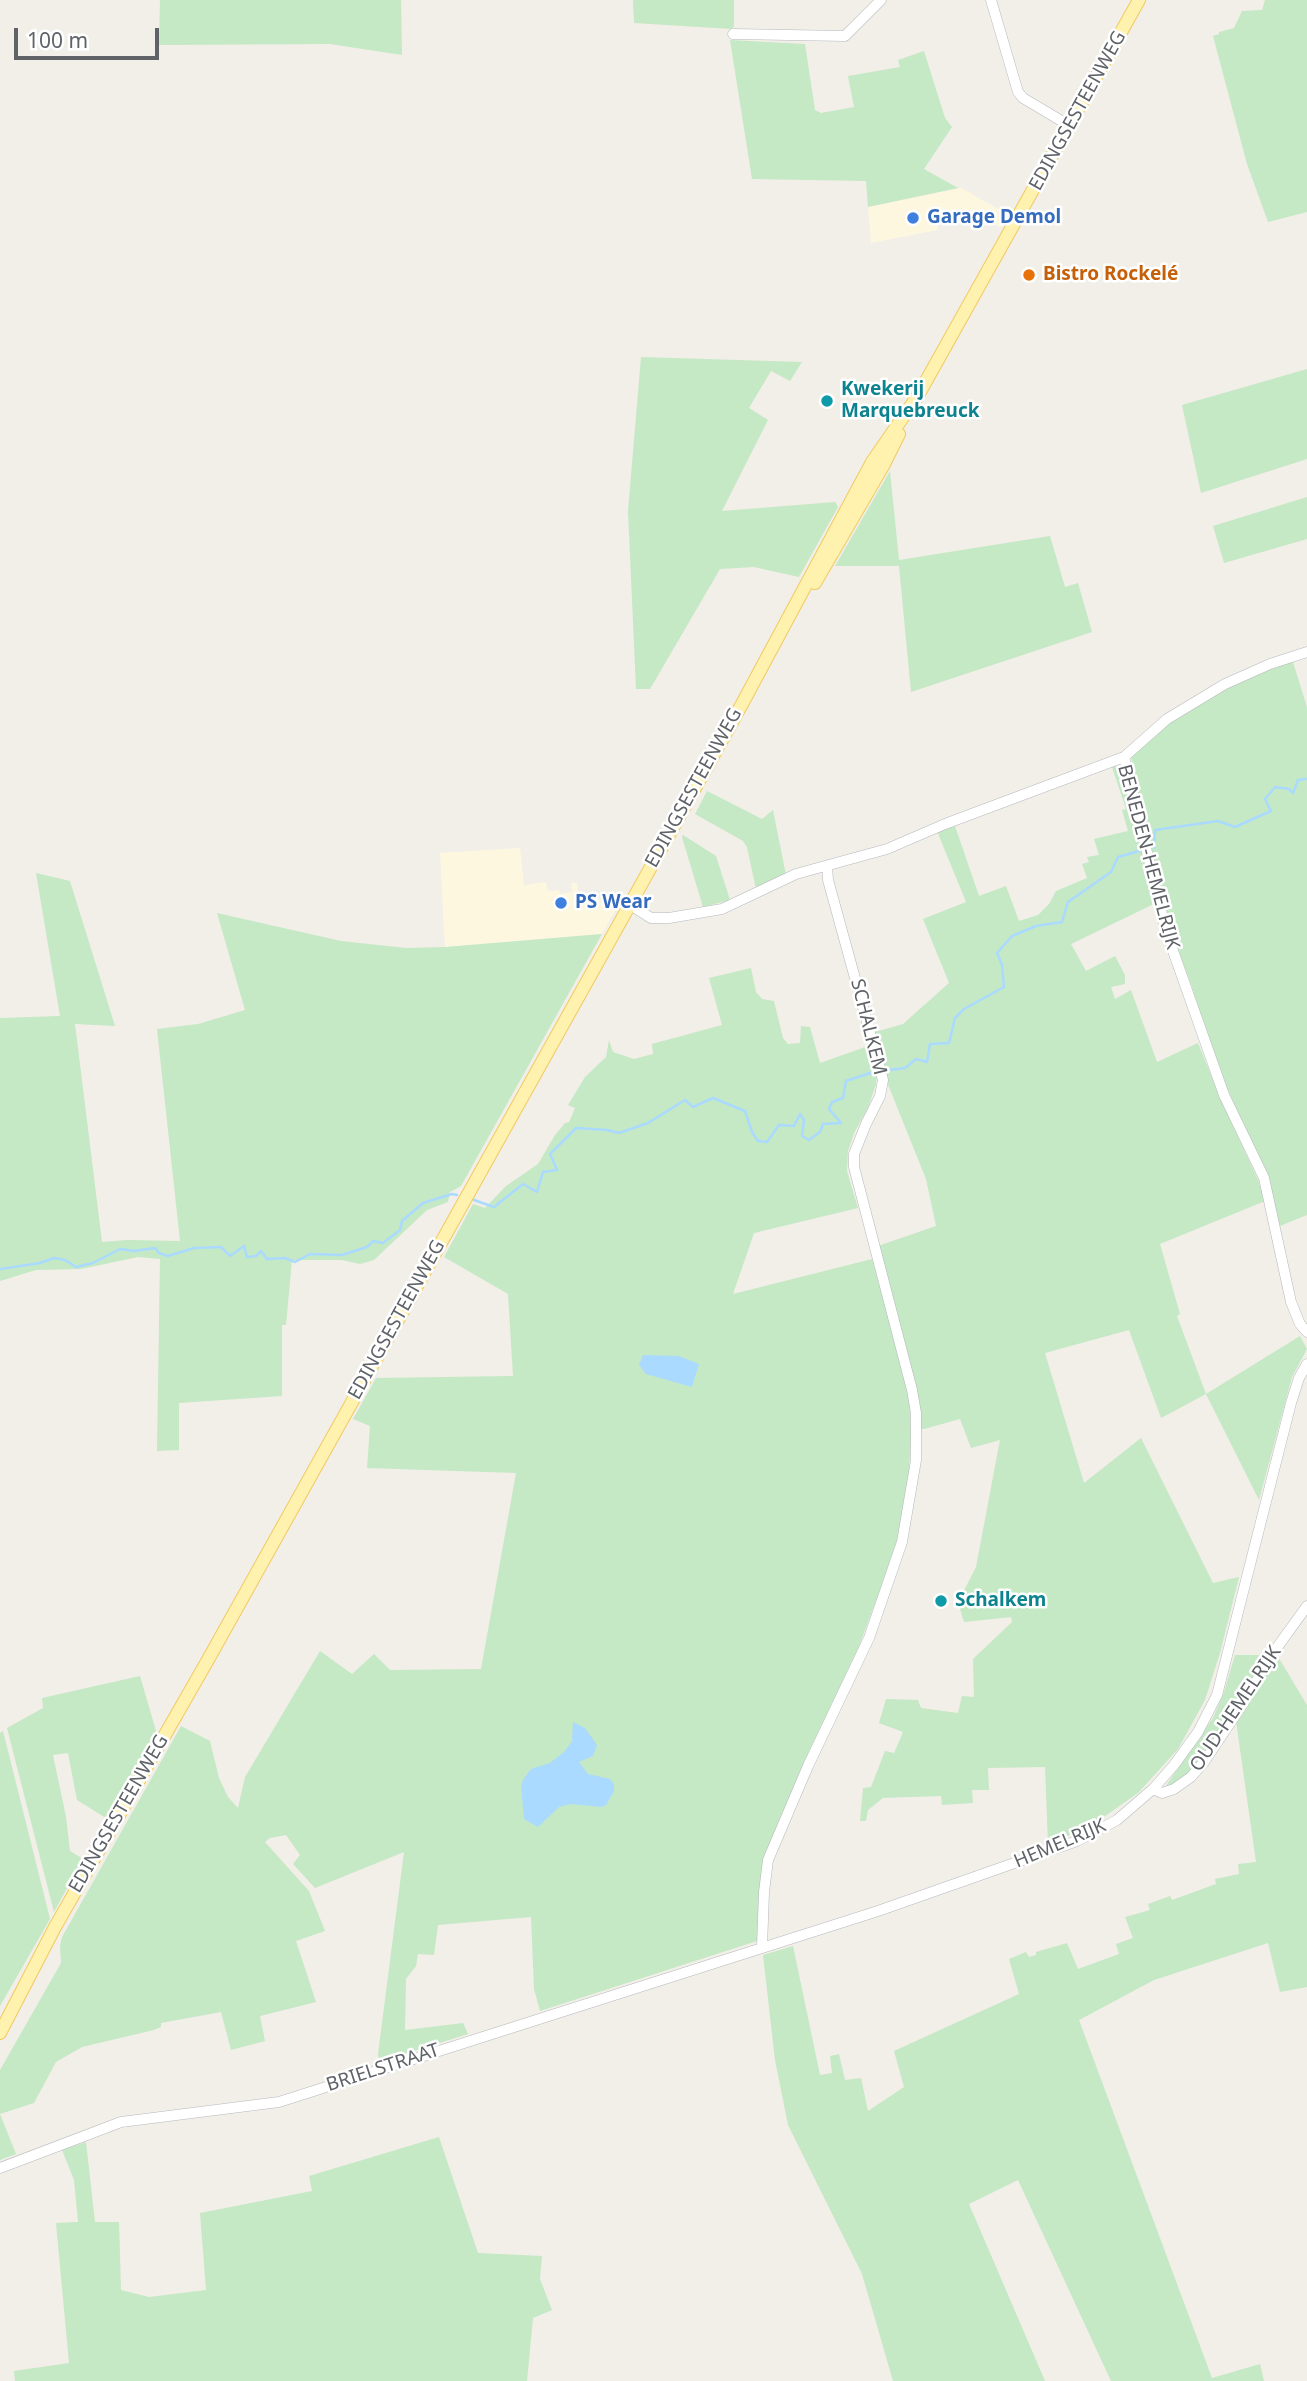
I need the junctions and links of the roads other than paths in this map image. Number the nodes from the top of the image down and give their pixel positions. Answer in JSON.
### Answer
{"nodes":[{"id":1,"x":881,"y":0,"type":"edge"},
{"id":2,"x":991,"y":0,"type":"edge"},
{"id":3,"x":1139,"y":4,"type":"edge"},
{"id":4,"x":733,"y":34,"type":"dead end"},
{"id":5,"x":1070,"y":125,"type":"junction"},
{"id":6,"x":1307,"y":652,"type":"edge"},
{"id":7,"x":1124,"y":757,"type":"junction"},
{"id":8,"x":827,"y":866,"type":"junction"},
{"id":9,"x":629,"y":904,"type":"junction"},
{"id":10,"x":1307,"y":1332,"type":"edge"},
{"id":11,"x":1307,"y":1364,"type":"edge"},
{"id":12,"x":1307,"y":1606,"type":"edge"},
{"id":13,"x":1153,"y":1789,"type":"junction"},
{"id":14,"x":762,"y":1947,"type":"junction"},
{"id":15,"x":16,"y":2001,"type":"junction"},
{"id":16,"x":0,"y":2025,"type":"edge"},
{"id":17,"x":0,"y":2033,"type":"edge"},
{"id":18,"x":0,"y":2168,"type":"edge"}],
"edges":[{"from":1,"to":4,"type":"street"},
{"from":2,"to":5,"type":"street"},
{"from":3,"to":5,"type":"main road","name":"EDINGSESTEENWEG"},
{"from":5,"to":9,"type":"main road","name":"EDINGSESTEENWEG"},
{"from":6,"to":7,"type":"street"},
{"from":7,"to":8,"type":"street","name":"BENEDEN-HEMELRIJK"},
{"from":7,"to":10,"type":"street","name":"BENEDEN-HEMELRIJK"},
{"from":8,"to":9,"type":"street","name":"BENEDEN-HEMELRIJK"},
{"from":8,"to":14,"type":"street","name":"SCHALKEM"},
{"from":9,"to":15,"type":"main road","name":"EDINGSESTEENWEG"},
{"from":11,"to":13,"type":"street","name":"HEMELRIJK"},
{"from":12,"to":13,"type":"street","name":"OUD-HEMELRIJK"},
{"from":13,"to":14,"type":"street","name":"HEMELRIJK"},
{"from":14,"to":18,"type":"street","name":"BRIELSTRAAT"},
{"from":15,"to":16,"type":"main road","name":"EDINGSESTEENWEG"},
{"from":15,"to":17,"type":"main road","name":"EDINGSESTEENWEG"}]}
